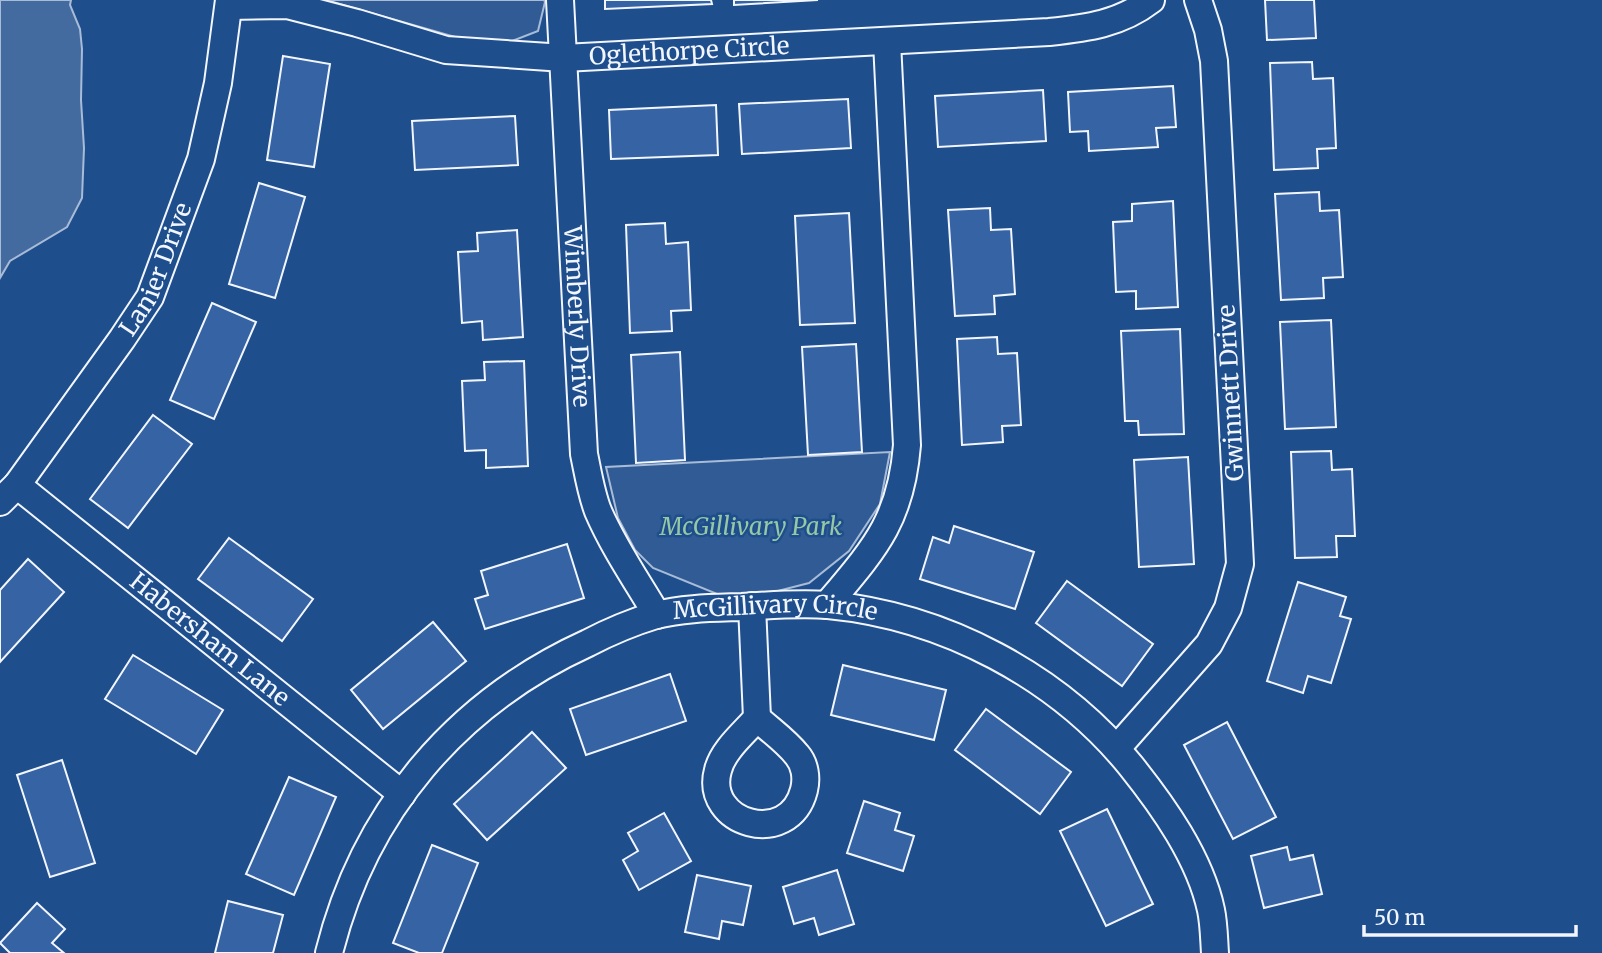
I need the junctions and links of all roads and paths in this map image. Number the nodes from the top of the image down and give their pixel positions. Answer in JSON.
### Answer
{"nodes":[{"id":1,"x":560,"y":0,"type":"edge"},
{"id":2,"x":1151,"y":0,"type":"edge"},
{"id":3,"x":1198,"y":0,"type":"edge"},
{"id":4,"x":229,"y":3,"type":"edge"},
{"id":5,"x":887,"y":42,"type":"junction"},
{"id":6,"x":564,"y":58,"type":"junction"},
{"id":7,"x":9,"y":494,"type":"edge"},
{"id":8,"x":827,"y":605,"type":"junction"},
{"id":9,"x":752,"y":606,"type":"junction"},
{"id":10,"x":657,"y":615,"type":"junction"},
{"id":11,"x":757,"y":718,"type":"dead end"},
{"id":12,"x":1117,"y":748,"type":"junction"},
{"id":13,"x":402,"y":794,"type":"junction"},
{"id":14,"x":329,"y":953,"type":"edge"},
{"id":15,"x":1215,"y":953,"type":"edge"}],
"edges":[{"from":1,"to":6,"type":"street","name":"Wimberly Drive"},
{"from":2,"to":5,"type":"street","name":"Oglethorpe Circle"},
{"from":3,"to":12,"type":"street","name":"Gwinnett Drive"},
{"from":4,"to":6,"type":"street","name":"Oglethorpe Circle"},
{"from":4,"to":7,"type":"street","name":"Lanier Drive"},
{"from":5,"to":6,"type":"street","name":"Oglethorpe Circle"},
{"from":5,"to":8,"type":"street"},
{"from":6,"to":10,"type":"street","name":"Wimberly Drive"},
{"from":7,"to":13,"type":"street","name":"Habersham Lane"},
{"from":8,"to":9,"type":"street","name":"McGillivary Circle"},
{"from":8,"to":12,"type":"street","name":"McGillivary Circle"},
{"from":9,"to":10,"type":"street","name":"McGillivary Circle"},
{"from":9,"to":11,"type":"street"},
{"from":10,"to":13,"type":"street","name":"McGillivary Circle"},
{"from":12,"to":15,"type":"street","name":"McGillivary Circle"},
{"from":13,"to":14,"type":"street","name":"McGillivary Circle"}]}
